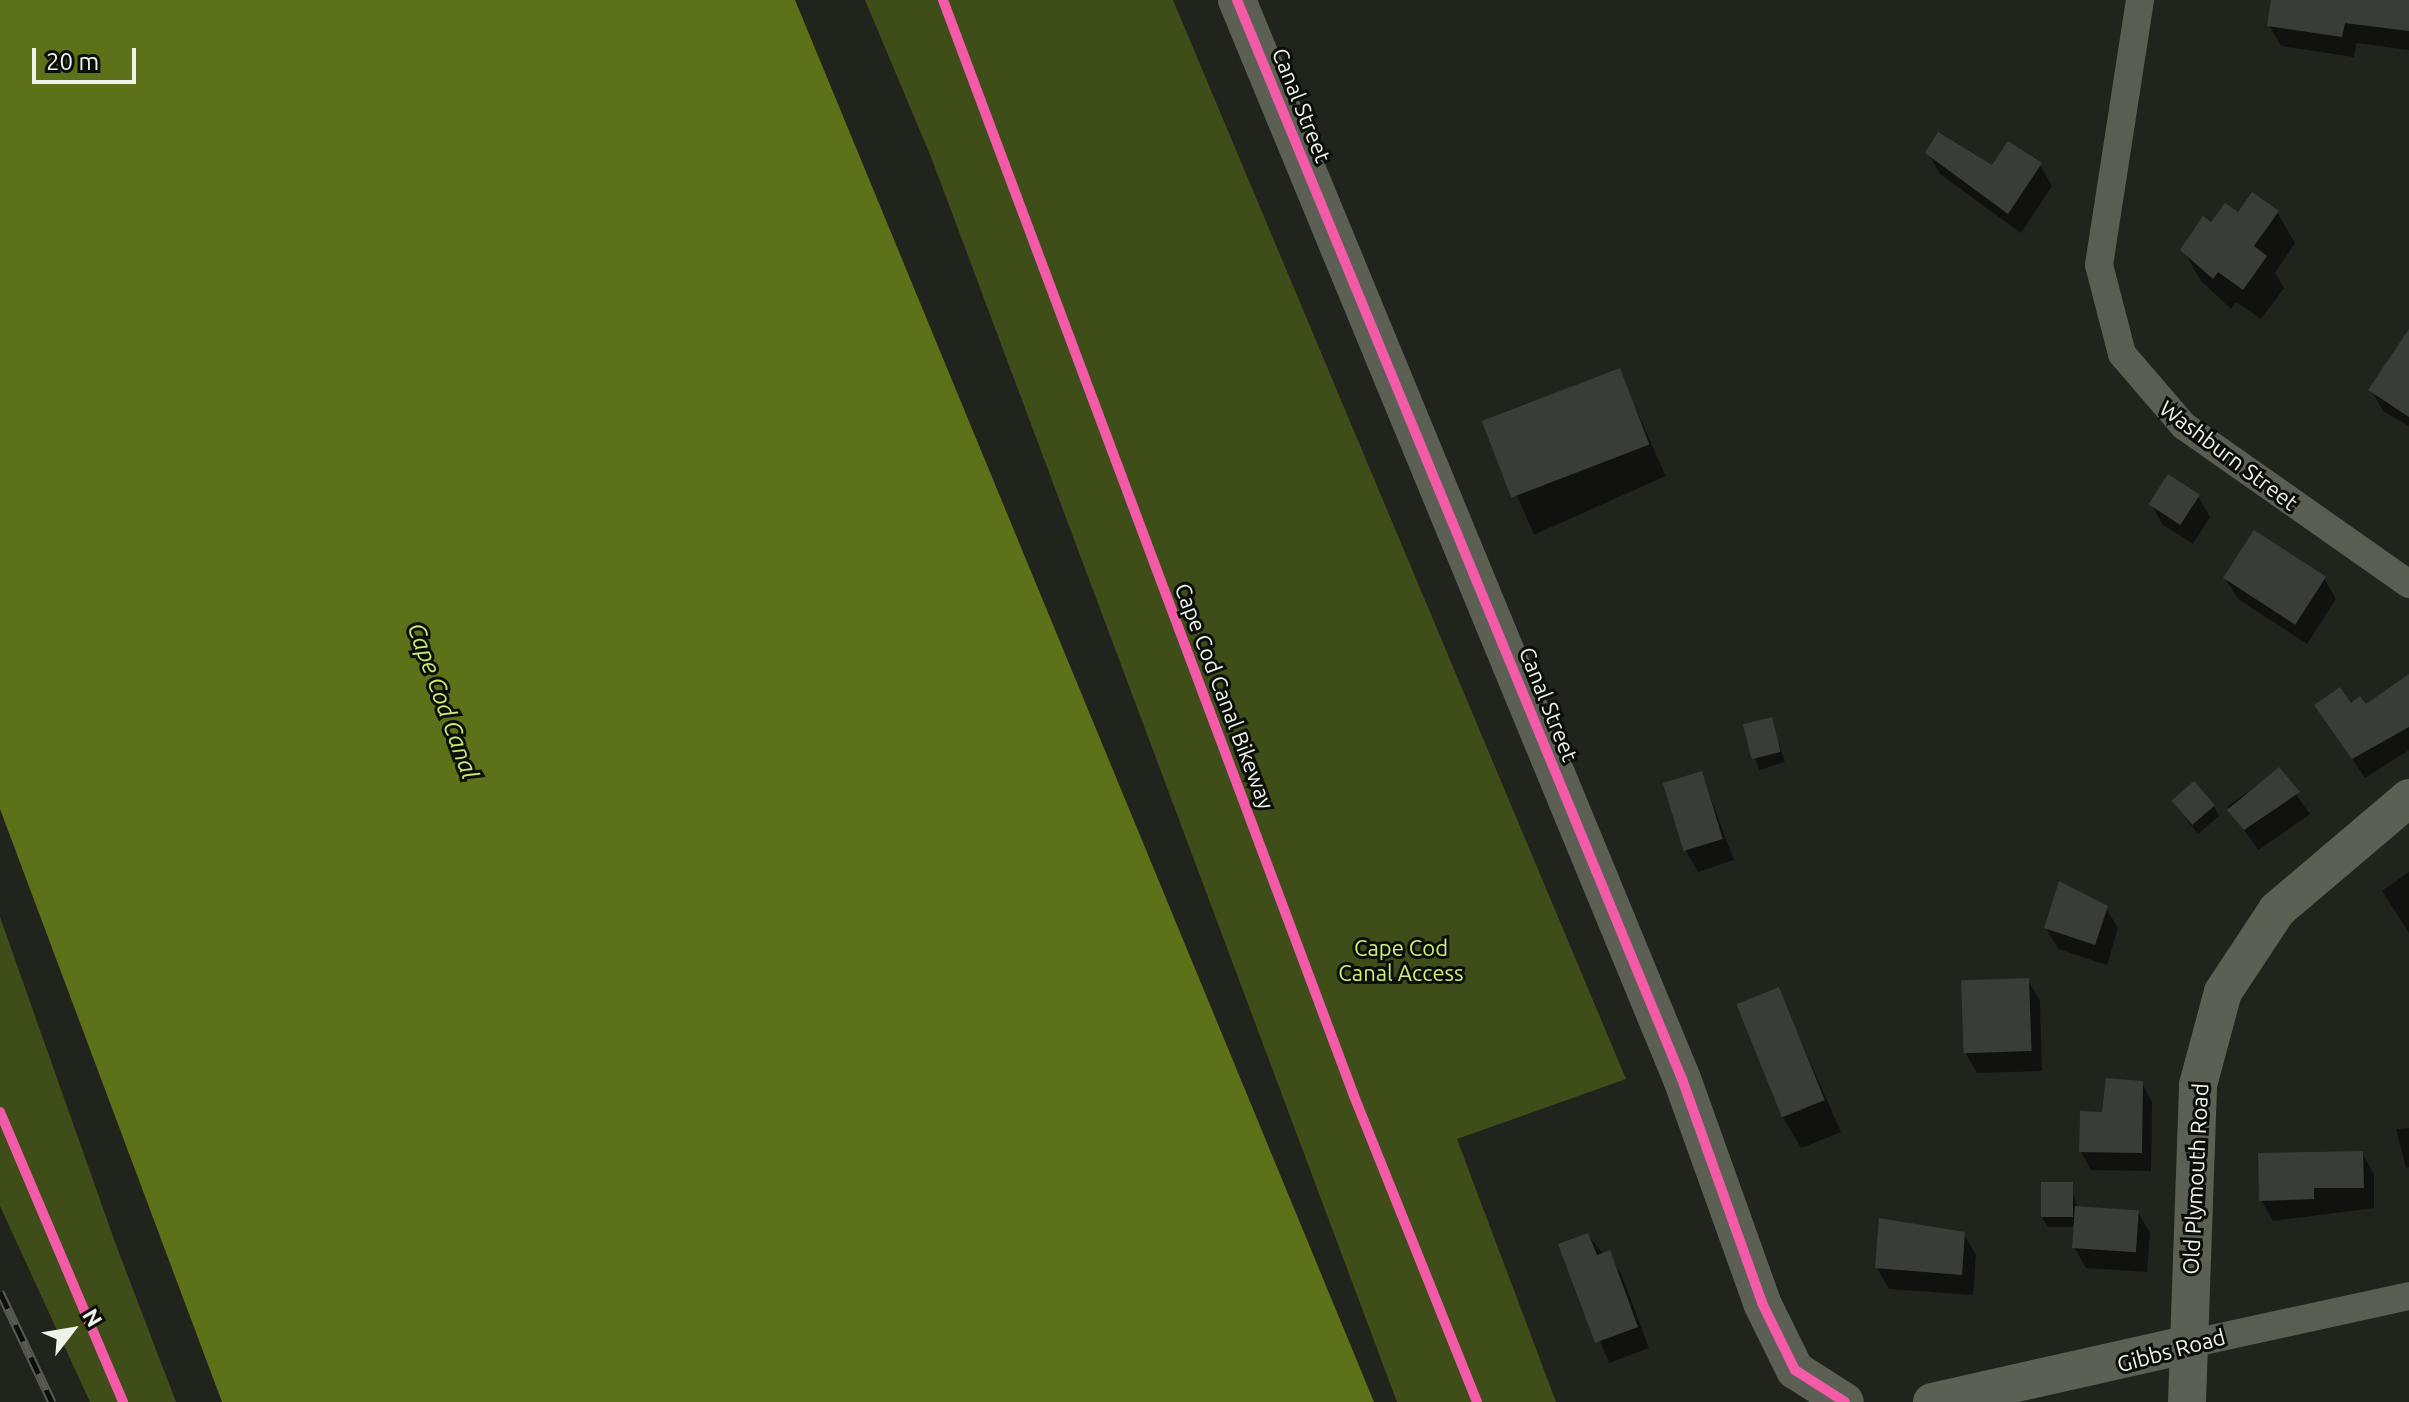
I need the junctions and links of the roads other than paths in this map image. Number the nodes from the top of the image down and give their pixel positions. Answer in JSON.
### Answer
{"nodes":[{"id":1,"x":1237,"y":0,"type":"edge"},
{"id":2,"x":2140,"y":0,"type":"edge"},
{"id":3,"x":2409,"y":584,"type":"edge"},
{"id":4,"x":2409,"y":798,"type":"edge"},
{"id":5,"x":2409,"y":1296,"type":"edge"},
{"id":6,"x":2189,"y":1344,"type":"junction"},
{"id":7,"x":1845,"y":1402,"type":"edge"},
{"id":8,"x":1932,"y":1402,"type":"edge"},
{"id":9,"x":2187,"y":1402,"type":"edge"}],
"edges":[{"from":1,"to":7,"type":"street","name":"Canal Street"},
{"from":2,"to":3,"type":"street","name":"Washburn Street"},
{"from":4,"to":6,"type":"street","name":"Old Plymouth Road"},
{"from":5,"to":6,"type":"street","name":"Gibbs Road"},
{"from":6,"to":8,"type":"street","name":"Gibbs Road"},
{"from":6,"to":9,"type":"street","name":"Old Plymouth Road"}]}
